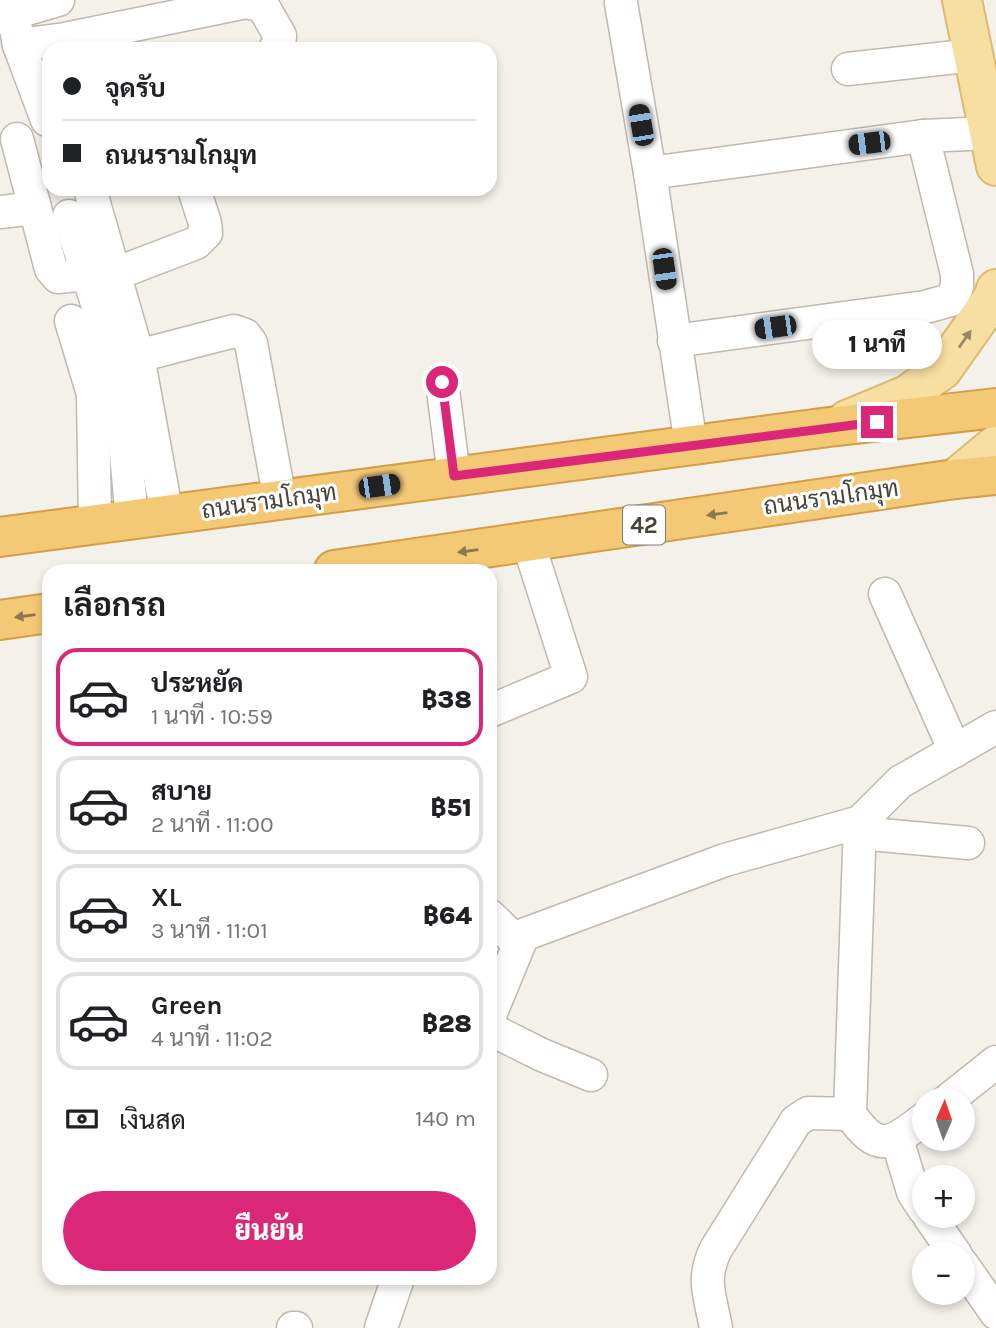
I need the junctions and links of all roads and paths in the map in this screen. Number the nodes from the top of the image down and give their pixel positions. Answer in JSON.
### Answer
{"nodes":[{"id":1,"x":58,"y":0,"type":"edge"},
{"id":2,"x":962,"y":0,"type":"edge"},
{"id":3,"x":621,"y":4,"type":"dead end"},
{"id":4,"x":7,"y":15,"type":"edge"},
{"id":5,"x":147,"y":36,"type":"edge"},
{"id":6,"x":86,"y":42,"type":"edge"},
{"id":7,"x":279,"y":42,"type":"edge"},
{"id":8,"x":19,"y":45,"type":"junction"},
{"id":9,"x":42,"y":45,"type":"edge"},
{"id":10,"x":974,"y":55,"type":"junction"},
{"id":11,"x":848,"y":69,"type":"dead end"},
{"id":12,"x":42,"y":107,"type":"edge"},
{"id":13,"x":923,"y":136,"type":"junction"},
{"id":14,"x":17,"y":139,"type":"dead end"},
{"id":15,"x":993,"y":149,"type":"edge"},
{"id":16,"x":650,"y":173,"type":"junction"},
{"id":17,"x":91,"y":196,"type":"edge"},
{"id":18,"x":196,"y":196,"type":"edge"},
{"id":19,"x":35,"y":208,"type":"junction"},
{"id":20,"x":0,"y":212,"type":"edge"},
{"id":21,"x":69,"y":216,"type":"dead end"},
{"id":22,"x":102,"y":274,"type":"junction"},
{"id":23,"x":996,"y":289,"type":"edge"},
{"id":24,"x":71,"y":321,"type":"dead end"},
{"id":25,"x":674,"y":341,"type":"junction"},
{"id":26,"x":138,"y":356,"type":"junction"},
{"id":27,"x":442,"y":382,"type":"dead end"},
{"id":28,"x":996,"y":408,"type":"edge"},
{"id":29,"x":829,"y":427,"type":"junction"},
{"id":30,"x":691,"y":445,"type":"junction"},
{"id":31,"x":996,"y":445,"type":"edge"},
{"id":32,"x":996,"y":475,"type":"edge"},
{"id":33,"x":454,"y":476,"type":"junction"},
{"id":34,"x":955,"y":479,"type":"junction"},
{"id":35,"x":280,"y":500,"type":"junction"},
{"id":36,"x":149,"y":517,"type":"junction"},
{"id":37,"x":95,"y":524,"type":"junction"},
{"id":38,"x":0,"y":537,"type":"edge"},
{"id":39,"x":528,"y":542,"type":"junction"},
{"id":40,"x":376,"y":564,"type":"edge"},
{"id":41,"x":886,"y":594,"type":"dead end"},
{"id":42,"x":42,"y":613,"type":"edge"},
{"id":43,"x":0,"y":620,"type":"edge"},
{"id":44,"x":497,"y":708,"type":"edge"},
{"id":45,"x":996,"y":727,"type":"edge"},
{"id":46,"x":955,"y":751,"type":"junction"},
{"id":47,"x":860,"y":828,"type":"junction"},
{"id":48,"x":968,"y":844,"type":"dead end"},
{"id":49,"x":497,"y":923,"type":"edge"},
{"id":50,"x":519,"y":944,"type":"junction"},
{"id":51,"x":497,"y":998,"type":"edge"},
{"id":52,"x":497,"y":1032,"type":"edge"},
{"id":53,"x":996,"y":1062,"type":"edge"},
{"id":54,"x":591,"y":1075,"type":"dead end"},
{"id":55,"x":963,"y":1088,"type":"edge"},
{"id":56,"x":849,"y":1114,"type":"junction"},
{"id":57,"x":912,"y":1128,"type":"edge"},
{"id":58,"x":897,"y":1139,"type":"junction"},
{"id":59,"x":912,"y":1189,"type":"edge"},
{"id":60,"x":975,"y":1283,"type":"edge"},
{"id":61,"x":396,"y":1285,"type":"edge"},
{"id":62,"x":996,"y":1313,"type":"edge"},
{"id":63,"x":381,"y":1328,"type":"edge"},
{"id":64,"x":716,"y":1328,"type":"edge"}],
"edges":[{"from":1,"to":4,"type":"street"},
{"from":2,"to":10,"type":"main road"},
{"from":3,"to":16,"type":"street"},
{"from":4,"to":8,"type":"street"},
{"from":5,"to":6,"type":"street"},
{"from":5,"to":7,"type":"street"},
{"from":8,"to":9,"type":"street"},
{"from":8,"to":12,"type":"street"},
{"from":10,"to":11,"type":"street"},
{"from":10,"to":15,"type":"main road"},
{"from":13,"to":15,"type":"street"},
{"from":13,"to":16,"type":"street"},
{"from":13,"to":25,"type":"street"},
{"from":14,"to":19,"type":"street"},
{"from":16,"to":25,"type":"street"},
{"from":17,"to":22,"type":"street"},
{"from":18,"to":22,"type":"street"},
{"from":19,"to":20,"type":"street"},
{"from":19,"to":22,"type":"street"},
{"from":21,"to":22,"type":"street"},
{"from":22,"to":26,"type":"street"},
{"from":22,"to":36,"type":"street"},
{"from":29,"to":23,"type":"main road","one_way":true},
{"from":24,"to":37,"type":"street"},
{"from":25,"to":30,"type":"street"},
{"from":26,"to":35,"type":"street"},
{"from":26,"to":36,"type":"street"},
{"from":27,"to":33,"type":"street"},
{"from":28,"to":29,"type":"highway","name":"ถนนรามโกมุท"},
{"from":29,"to":30,"type":"highway","name":"ถนนรามโกมุท"},
{"from":30,"to":33,"type":"highway","name":"ถนนรามโกมุท"},
{"from":31,"to":34,"type":"main road"},
{"from":32,"to":34,"type":"highway","name":"ถนนรามโกมุท","number":"42"},
{"from":33,"to":35,"type":"highway","name":"ถนนรามโกมุท"},
{"from":34,"to":39,"type":"highway","name":"ถนนรามโกมุท","number":"42","one_way":true},
{"from":35,"to":36,"type":"highway","name":"ถนนรามโกมุท"},
{"from":36,"to":37,"type":"highway","name":"ถนนรามโกมุท"},
{"from":37,"to":38,"type":"highway","name":"ถนนรามโกมุท"},
{"from":39,"to":40,"type":"highway","name":"ถนนรามโกมุท","number":"42","one_way":true},
{"from":39,"to":44,"type":"street"},
{"from":41,"to":46,"type":"street"},
{"from":42,"to":43,"type":"highway","one_way":true},
{"from":45,"to":46,"type":"street"},
{"from":46,"to":47,"type":"street"},
{"from":47,"to":48,"type":"street"},
{"from":47,"to":50,"type":"street"},
{"from":47,"to":56,"type":"street"},
{"from":49,"to":50,"type":"street"},
{"from":50,"to":51,"type":"street"},
{"from":52,"to":54,"type":"street"},
{"from":53,"to":55,"type":"street"},
{"from":56,"to":58,"type":"street"},
{"from":56,"to":64,"type":"street"},
{"from":57,"to":58,"type":"street"},
{"from":58,"to":59,"type":"street"},
{"from":60,"to":62,"type":"street"},
{"from":61,"to":63,"type":"street"}]}
